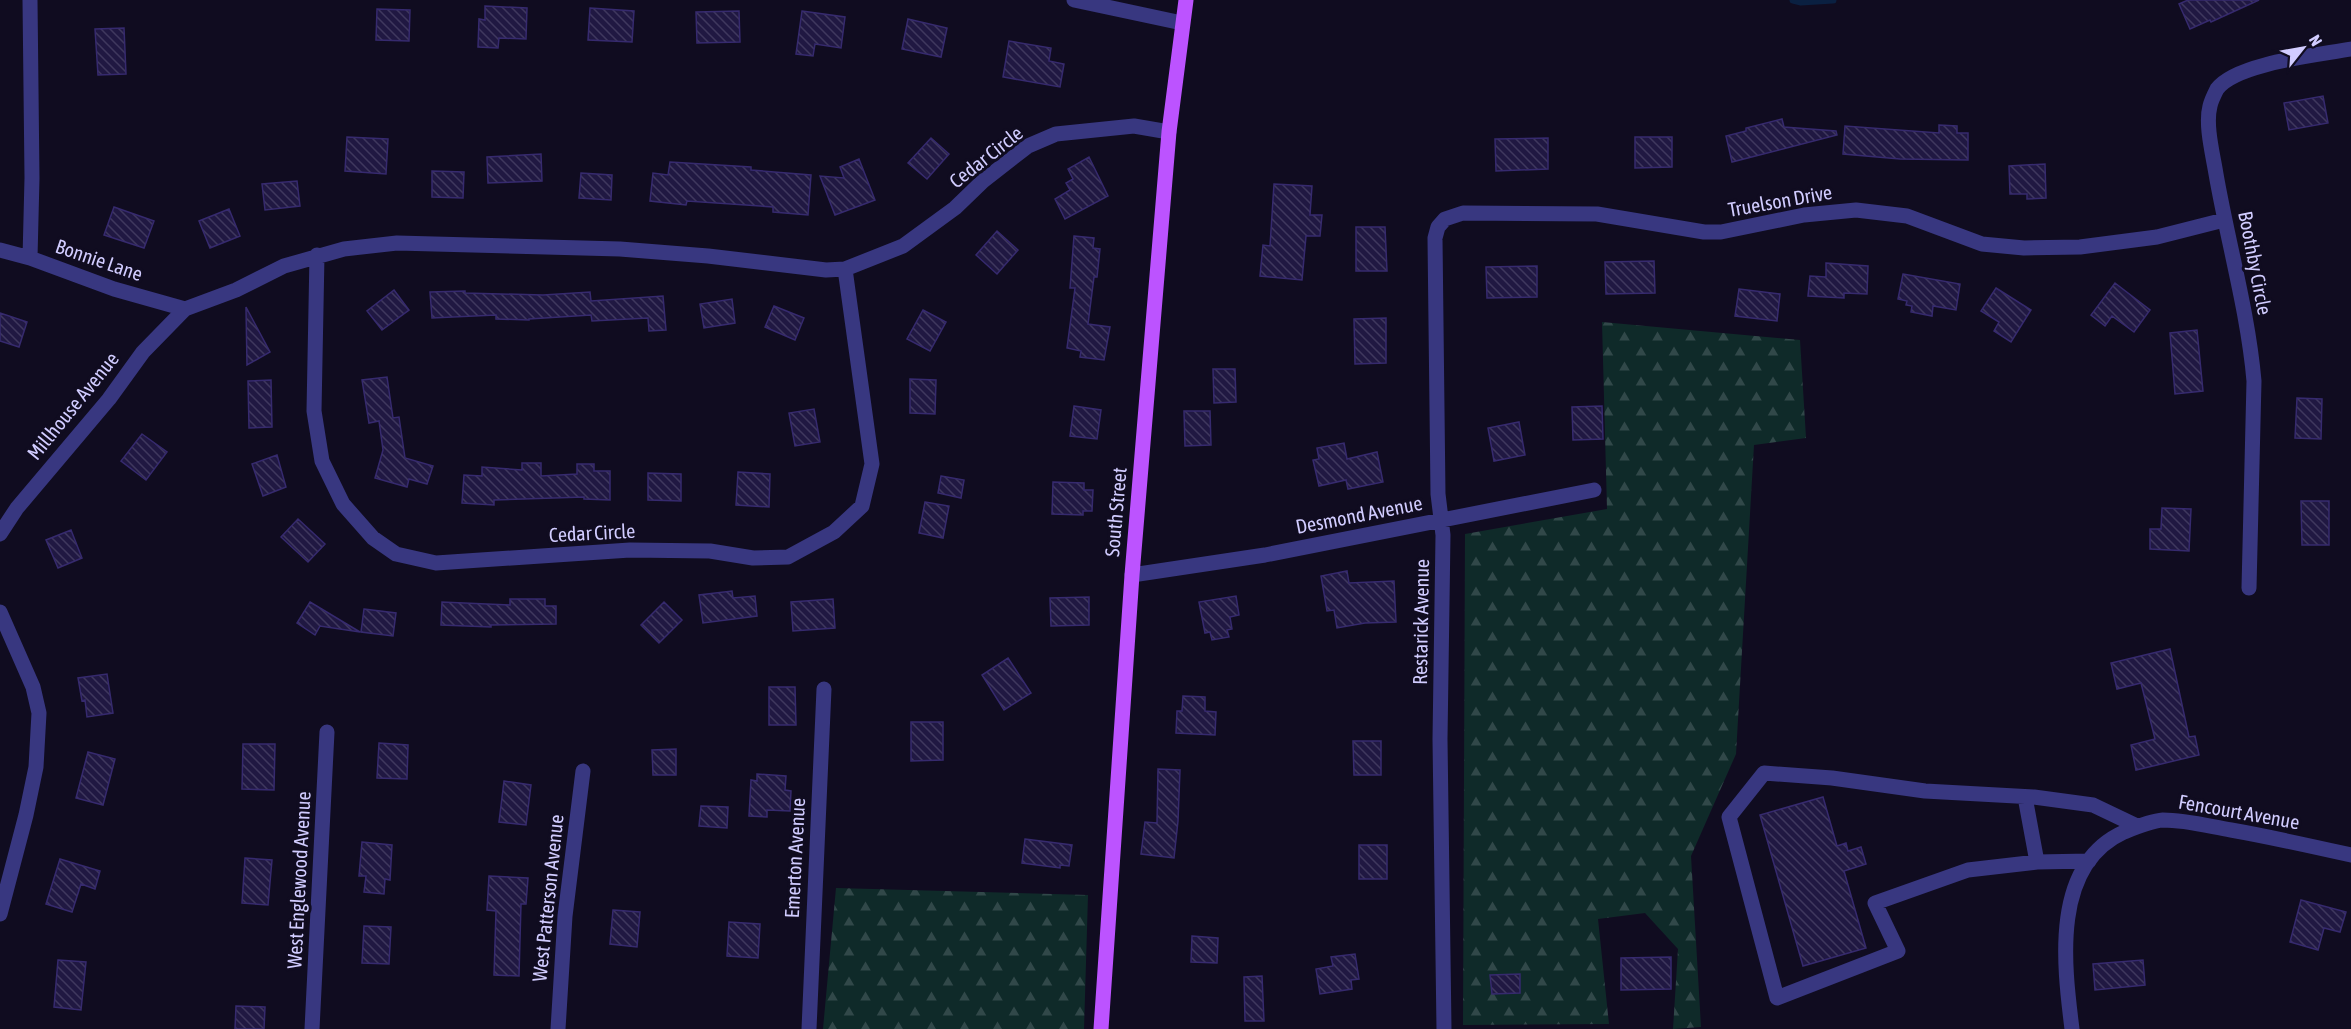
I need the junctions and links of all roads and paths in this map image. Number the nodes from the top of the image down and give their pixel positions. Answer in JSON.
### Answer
{"nodes":[{"id":1,"x":30,"y":0,"type":"edge"},
{"id":2,"x":1074,"y":0,"type":"edge"},
{"id":3,"x":1186,"y":0,"type":"edge"},
{"id":4,"x":1182,"y":23,"type":"junction"},
{"id":5,"x":2351,"y":49,"type":"edge"},
{"id":6,"x":1168,"y":132,"type":"junction"},
{"id":7,"x":1445,"y":219,"type":"joint"},
{"id":8,"x":2224,"y":220,"type":"junction"},
{"id":9,"x":0,"y":250,"type":"edge"},
{"id":10,"x":317,"y":255,"type":"junction"},
{"id":11,"x":30,"y":258,"type":"junction"},
{"id":12,"x":845,"y":268,"type":"junction"},
{"id":13,"x":185,"y":309,"type":"junction"},
{"id":14,"x":1594,"y":490,"type":"dead end"},
{"id":15,"x":1442,"y":520,"type":"junction"},
{"id":16,"x":0,"y":534,"type":"edge"},
{"id":17,"x":1132,"y":575,"type":"junction"},
{"id":18,"x":2249,"y":588,"type":"dead end"},
{"id":19,"x":0,"y":612,"type":"edge"},
{"id":20,"x":824,"y":689,"type":"dead end"},
{"id":21,"x":327,"y":732,"type":"dead end"},
{"id":22,"x":583,"y":771,"type":"dead end"},
{"id":23,"x":2025,"y":797,"type":"junction"},
{"id":24,"x":2137,"y":826,"type":"junction"},
{"id":25,"x":2351,"y":855,"type":"edge"},
{"id":26,"x":2089,"y":861,"type":"junction"},
{"id":27,"x":2037,"y":862,"type":"junction"},
{"id":28,"x":0,"y":914,"type":"edge"},
{"id":29,"x":312,"y":1029,"type":"edge"},
{"id":30,"x":558,"y":1029,"type":"edge"},
{"id":31,"x":809,"y":1029,"type":"edge"},
{"id":32,"x":1101,"y":1029,"type":"edge"},
{"id":33,"x":1444,"y":1029,"type":"edge"},
{"id":34,"x":2072,"y":1029,"type":"edge"}],
"edges":[{"from":1,"to":11,"type":"street"},
{"from":2,"to":4,"type":"street"},
{"from":3,"to":4,"type":"main road","name":"South Street"},
{"from":4,"to":6,"type":"main road","name":"South Street"},
{"from":5,"to":8,"type":"street","name":"Boothby Circle"},
{"from":6,"to":12,"type":"street","name":"Cedar Circle"},
{"from":6,"to":17,"type":"main road","name":"South Street"},
{"from":7,"to":8,"type":"street","name":"Truelson Drive"},
{"from":7,"to":15,"type":"street","name":"Restarick Avenue"},
{"from":8,"to":18,"type":"street","name":"Boothby Circle"},
{"from":9,"to":11,"type":"street","name":"Bonnie Lane"},
{"from":10,"to":12,"type":"street","name":"Cedar Circle"},
{"from":10,"to":12,"type":"street","name":"Cedar Circle"},
{"from":10,"to":13,"type":"street","name":"Cedar Circle"},
{"from":11,"to":13,"type":"street","name":"Bonnie Lane"},
{"from":13,"to":16,"type":"street","name":"Millhouse Avenue"},
{"from":14,"to":15,"type":"street","name":"Desmond Avenue"},
{"from":15,"to":17,"type":"street","name":"Desmond Avenue"},
{"from":15,"to":33,"type":"street","name":"Restarick Avenue"},
{"from":17,"to":32,"type":"main road","name":"South Street"},
{"from":19,"to":28,"type":"street"},
{"from":20,"to":31,"type":"street","name":"Emerton Avenue"},
{"from":21,"to":29,"type":"street","name":"West Englewood Avenue"},
{"from":22,"to":30,"type":"street","name":"West Patterson Avenue"},
{"from":23,"to":24,"type":"street"},
{"from":23,"to":27,"type":"street"},
{"from":23,"to":27,"type":"street"},
{"from":24,"to":25,"type":"street","name":"Fencourt Avenue"},
{"from":24,"to":26,"type":"street","name":"Fencourt Avenue"},
{"from":26,"to":27,"type":"street"},
{"from":26,"to":34,"type":"street","name":"Fencourt Avenue"}]}
